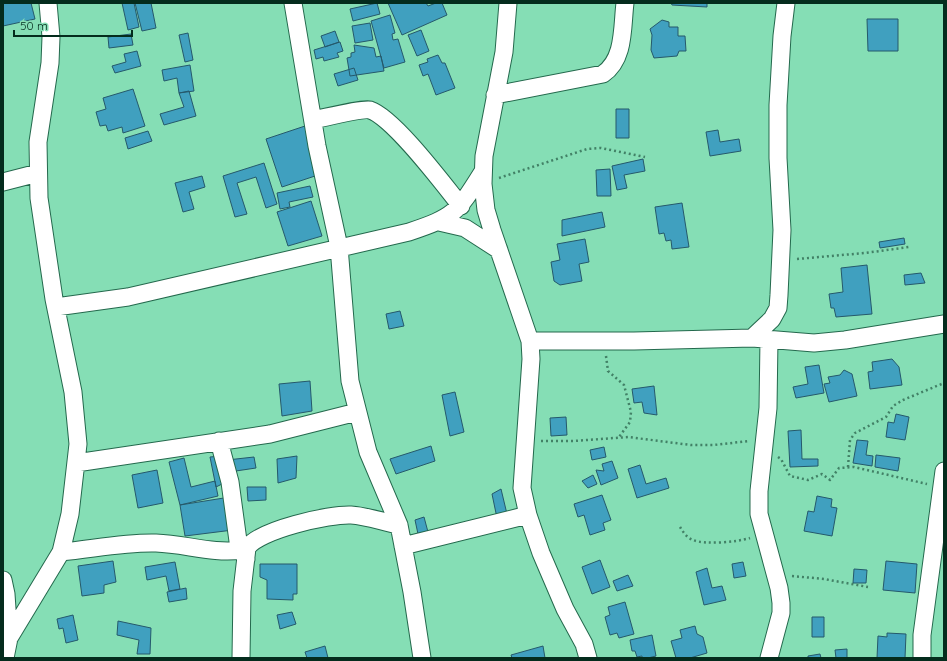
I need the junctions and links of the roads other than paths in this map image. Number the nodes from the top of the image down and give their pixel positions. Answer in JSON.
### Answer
{"nodes":[{"id":1,"x":48,"y":3,"type":"edge"},
{"id":2,"x":293,"y":3,"type":"edge"},
{"id":3,"x":508,"y":3,"type":"edge"},
{"id":4,"x":625,"y":3,"type":"edge"},
{"id":5,"x":786,"y":3,"type":"edge"},
{"id":6,"x":495,"y":95,"type":"junction"},
{"id":7,"x":313,"y":120,"type":"junction"},
{"id":8,"x":38,"y":173,"type":"junction"},
{"id":9,"x":483,"y":178,"type":"junction"},
{"id":10,"x":3,"y":182,"type":"edge"},
{"id":11,"x":461,"y":206,"type":"junction"},
{"id":12,"x":439,"y":222,"type":"junction"},
{"id":13,"x":339,"y":248,"type":"junction"},
{"id":14,"x":499,"y":250,"type":"junction"},
{"id":15,"x":56,"y":307,"type":"junction"},
{"id":16,"x":936,"y":325,"type":"edge"},
{"id":17,"x":944,"y":334,"type":"edge"},
{"id":18,"x":752,"y":338,"type":"junction"},
{"id":19,"x":769,"y":340,"type":"junction"},
{"id":20,"x":530,"y":341,"type":"junction"},
{"id":21,"x":358,"y":412,"type":"junction"},
{"id":22,"x":218,"y":441,"type":"junction"},
{"id":23,"x":76,"y":463,"type":"junction"},
{"id":24,"x":944,"y":471,"type":"edge"},
{"id":25,"x":528,"y":515,"type":"junction"},
{"id":26,"x":399,"y":525,"type":"junction"},
{"id":27,"x":403,"y":546,"type":"junction"},
{"id":28,"x":61,"y":552,"type":"junction"},
{"id":29,"x":244,"y":555,"type":"junction"},
{"id":30,"x":3,"y":580,"type":"edge"},
{"id":31,"x":9,"y":638,"type":"junction"},
{"id":32,"x":4,"y":656,"type":"edge"},
{"id":33,"x":237,"y":657,"type":"edge"},
{"id":34,"x":422,"y":658,"type":"edge"},
{"id":35,"x":588,"y":658,"type":"edge"},
{"id":36,"x":769,"y":658,"type":"edge"},
{"id":37,"x":922,"y":658,"type":"edge"}],
"edges":[{"from":1,"to":8,"type":"street"},
{"from":2,"to":7,"type":"street"},
{"from":3,"to":6,"type":"street"},
{"from":4,"to":6,"type":"street"},
{"from":5,"to":18,"type":"street"},
{"from":6,"to":9,"type":"street"},
{"from":7,"to":11,"type":"street"},
{"from":7,"to":13,"type":"street"},
{"from":8,"to":10,"type":"street"},
{"from":8,"to":15,"type":"street"},
{"from":9,"to":11,"type":"street"},
{"from":9,"to":14,"type":"street"},
{"from":11,"to":12,"type":"street"},
{"from":12,"to":13,"type":"street"},
{"from":12,"to":14,"type":"street"},
{"from":13,"to":15,"type":"street"},
{"from":13,"to":21,"type":"street"},
{"from":14,"to":20,"type":"street"},
{"from":15,"to":23,"type":"street"},
{"from":16,"to":17,"type":"street"},
{"from":16,"to":19,"type":"street"},
{"from":18,"to":19,"type":"street"},
{"from":18,"to":20,"type":"street"},
{"from":19,"to":36,"type":"street"},
{"from":20,"to":25,"type":"street"},
{"from":21,"to":22,"type":"street"},
{"from":21,"to":26,"type":"street"},
{"from":22,"to":23,"type":"street"},
{"from":22,"to":29,"type":"street"},
{"from":23,"to":28,"type":"street"},
{"from":24,"to":37,"type":"street"},
{"from":25,"to":27,"type":"street"},
{"from":25,"to":35,"type":"street"},
{"from":26,"to":27,"type":"street"},
{"from":26,"to":29,"type":"street"},
{"from":27,"to":34,"type":"street"},
{"from":28,"to":29,"type":"street"},
{"from":28,"to":31,"type":"street"},
{"from":29,"to":33,"type":"street"},
{"from":30,"to":31,"type":"street"},
{"from":31,"to":32,"type":"street"}]}
